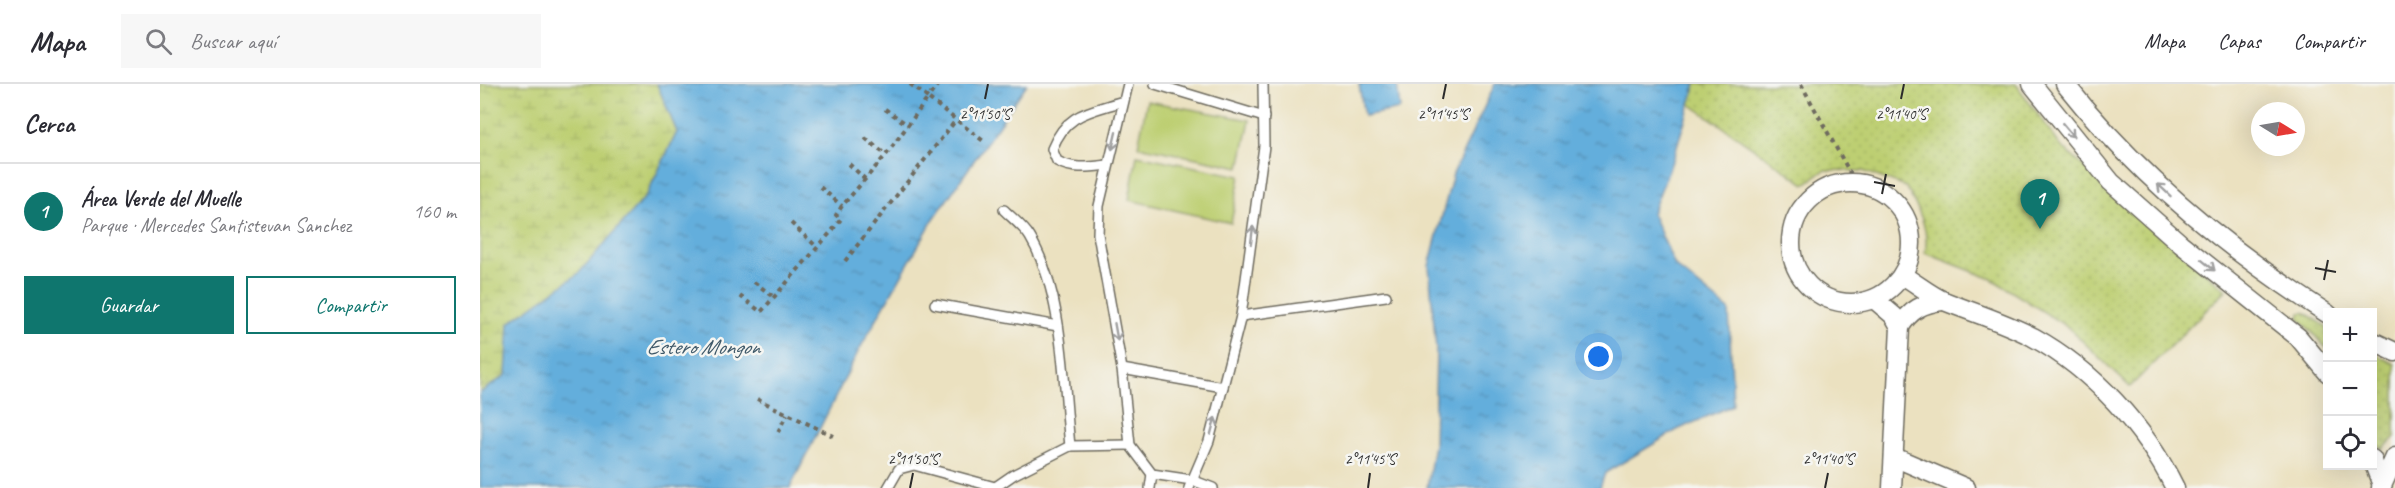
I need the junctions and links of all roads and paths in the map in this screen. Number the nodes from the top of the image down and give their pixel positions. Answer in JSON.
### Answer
{"nodes":[{"id":1,"x":910,"y":84,"type":"edge"},
{"id":2,"x":938,"y":84,"type":"edge"},
{"id":3,"x":1128,"y":84,"type":"edge"},
{"id":4,"x":1155,"y":84,"type":"edge"},
{"id":5,"x":1263,"y":84,"type":"edge"},
{"id":6,"x":1801,"y":84,"type":"edge"},
{"id":7,"x":2032,"y":84,"type":"edge"},
{"id":8,"x":2065,"y":84,"type":"edge"},
{"id":9,"x":928,"y":98,"type":"junction"},
{"id":10,"x":1123,"y":101,"type":"junction"},
{"id":11,"x":885,"y":109,"type":"dead end"},
{"id":12,"x":1264,"y":117,"type":"junction"},
{"id":13,"x":956,"y":120,"type":"junction"},
{"id":14,"x":908,"y":125,"type":"junction"},
{"id":15,"x":865,"y":138,"type":"dead end"},
{"id":16,"x":987,"y":143,"type":"dead end"},
{"id":17,"x":886,"y":155,"type":"junction"},
{"id":18,"x":849,"y":164,"type":"dead end"},
{"id":19,"x":1108,"y":165,"type":"junction"},
{"id":20,"x":865,"y":179,"type":"junction"},
{"id":21,"x":1855,"y":182,"type":"junction"},
{"id":22,"x":820,"y":187,"type":"dead end"},
{"id":23,"x":842,"y":206,"type":"junction"},
{"id":24,"x":1004,"y":210,"type":"dead end"},
{"id":25,"x":791,"y":223,"type":"dead end"},
{"id":26,"x":817,"y":248,"type":"junction"},
{"id":27,"x":844,"y":261,"type":"dead end"},
{"id":28,"x":1902,"y":275,"type":"junction"},
{"id":29,"x":2280,"y":281,"type":"junction"},
{"id":30,"x":754,"y":282,"type":"dead end"},
{"id":31,"x":740,"y":296,"type":"dead end"},
{"id":32,"x":1386,"y":296,"type":"dead end"},
{"id":33,"x":774,"y":297,"type":"junction"},
{"id":34,"x":1874,"y":299,"type":"junction"},
{"id":35,"x":1942,"y":301,"type":"junction"},
{"id":36,"x":935,"y":304,"type":"dead end"},
{"id":37,"x":2260,"y":307,"type":"junction"},
{"id":38,"x":2323,"y":311,"type":"edge"},
{"id":39,"x":1241,"y":316,"type":"junction"},
{"id":40,"x":1058,"y":326,"type":"junction"},
{"id":41,"x":1900,"y":327,"type":"junction"},
{"id":42,"x":2377,"y":343,"type":"edge"},
{"id":43,"x":2395,"y":352,"type":"edge"},
{"id":44,"x":2323,"y":367,"type":"edge"},
{"id":45,"x":1122,"y":369,"type":"junction"},
{"id":46,"x":1223,"y":387,"type":"junction"},
{"id":47,"x":757,"y":399,"type":"dead end"},
{"id":48,"x":788,"y":414,"type":"junction"},
{"id":49,"x":778,"y":432,"type":"dead end"},
{"id":50,"x":833,"y":436,"type":"dead end"},
{"id":51,"x":1130,"y":445,"type":"junction"},
{"id":52,"x":1070,"y":446,"type":"junction"},
{"id":53,"x":1894,"y":457,"type":"junction"},
{"id":54,"x":2395,"y":457,"type":"edge"},
{"id":55,"x":2377,"y":470,"type":"edge"},
{"id":56,"x":1152,"y":474,"type":"junction"},
{"id":57,"x":1190,"y":484,"type":"edge"},
{"id":58,"x":2382,"y":487,"type":"edge"},
{"id":59,"x":888,"y":488,"type":"edge"},
{"id":60,"x":995,"y":488,"type":"edge"},
{"id":61,"x":1150,"y":488,"type":"edge"},
{"id":62,"x":1213,"y":488,"type":"edge"},
{"id":63,"x":1892,"y":488,"type":"edge"},
{"id":64,"x":1966,"y":488,"type":"edge"},
{"id":65,"x":2175,"y":488,"type":"edge"}],
"edges":[{"from":1,"to":9,"type":"path"},
{"from":2,"to":9,"type":"path"},
{"from":3,"to":10,"type":"lane"},
{"from":4,"to":12,"type":"lane"},
{"from":5,"to":12,"type":"lane"},
{"from":6,"to":21,"type":"path"},
{"from":7,"to":37,"type":"street","one_way":true},
{"from":29,"to":8,"type":"street","one_way":true},
{"from":9,"to":13,"type":"path"},
{"from":9,"to":14,"type":"path"},
{"from":10,"to":19,"type":"lane","one_way":true},
{"from":10,"to":19,"type":"lane"},
{"from":11,"to":14,"type":"path"},
{"from":39,"to":12,"type":"lane","one_way":true},
{"from":13,"to":16,"type":"path"},
{"from":13,"to":27,"type":"path"},
{"from":14,"to":17,"type":"path"},
{"from":15,"to":17,"type":"path"},
{"from":17,"to":20,"type":"path"},
{"from":18,"to":20,"type":"path"},
{"from":19,"to":45,"type":"lane","one_way":true},
{"from":20,"to":23,"type":"path"},
{"from":21,"to":28,"type":"street"},
{"from":21,"to":34,"type":"street"},
{"from":22,"to":23,"type":"path"},
{"from":23,"to":26,"type":"path"},
{"from":24,"to":40,"type":"lane"},
{"from":25,"to":26,"type":"path"},
{"from":26,"to":33,"type":"path"},
{"from":28,"to":34,"type":"street"},
{"from":28,"to":35,"type":"street"},
{"from":29,"to":37,"type":"street"},
{"from":29,"to":38,"type":"street"},
{"from":30,"to":33,"type":"path"},
{"from":31,"to":33,"type":"path"},
{"from":32,"to":39,"type":"lane"},
{"from":34,"to":41,"type":"street"},
{"from":35,"to":41,"type":"street"},
{"from":35,"to":65,"type":"street"},
{"from":36,"to":40,"type":"lane"},
{"from":37,"to":44,"type":"street"},
{"from":39,"to":46,"type":"lane"},
{"from":40,"to":52,"type":"lane"},
{"from":41,"to":53,"type":"street"},
{"from":42,"to":43,"type":"street"},
{"from":45,"to":46,"type":"lane"},
{"from":45,"to":51,"type":"lane"},
{"from":57,"to":46,"type":"lane","one_way":true},
{"from":47,"to":48,"type":"path"},
{"from":48,"to":49,"type":"path"},
{"from":48,"to":50,"type":"path"},
{"from":51,"to":52,"type":"lane"},
{"from":51,"to":56,"type":"lane"},
{"from":52,"to":60,"type":"lane"},
{"from":53,"to":63,"type":"street"},
{"from":53,"to":64,"type":"street"},
{"from":54,"to":58,"type":"street"},
{"from":55,"to":58,"type":"street"},
{"from":56,"to":57,"type":"lane"},
{"from":56,"to":61,"type":"lane"},
{"from":57,"to":62,"type":"lane"},
{"from":59,"to":60,"type":"lane"}]}
